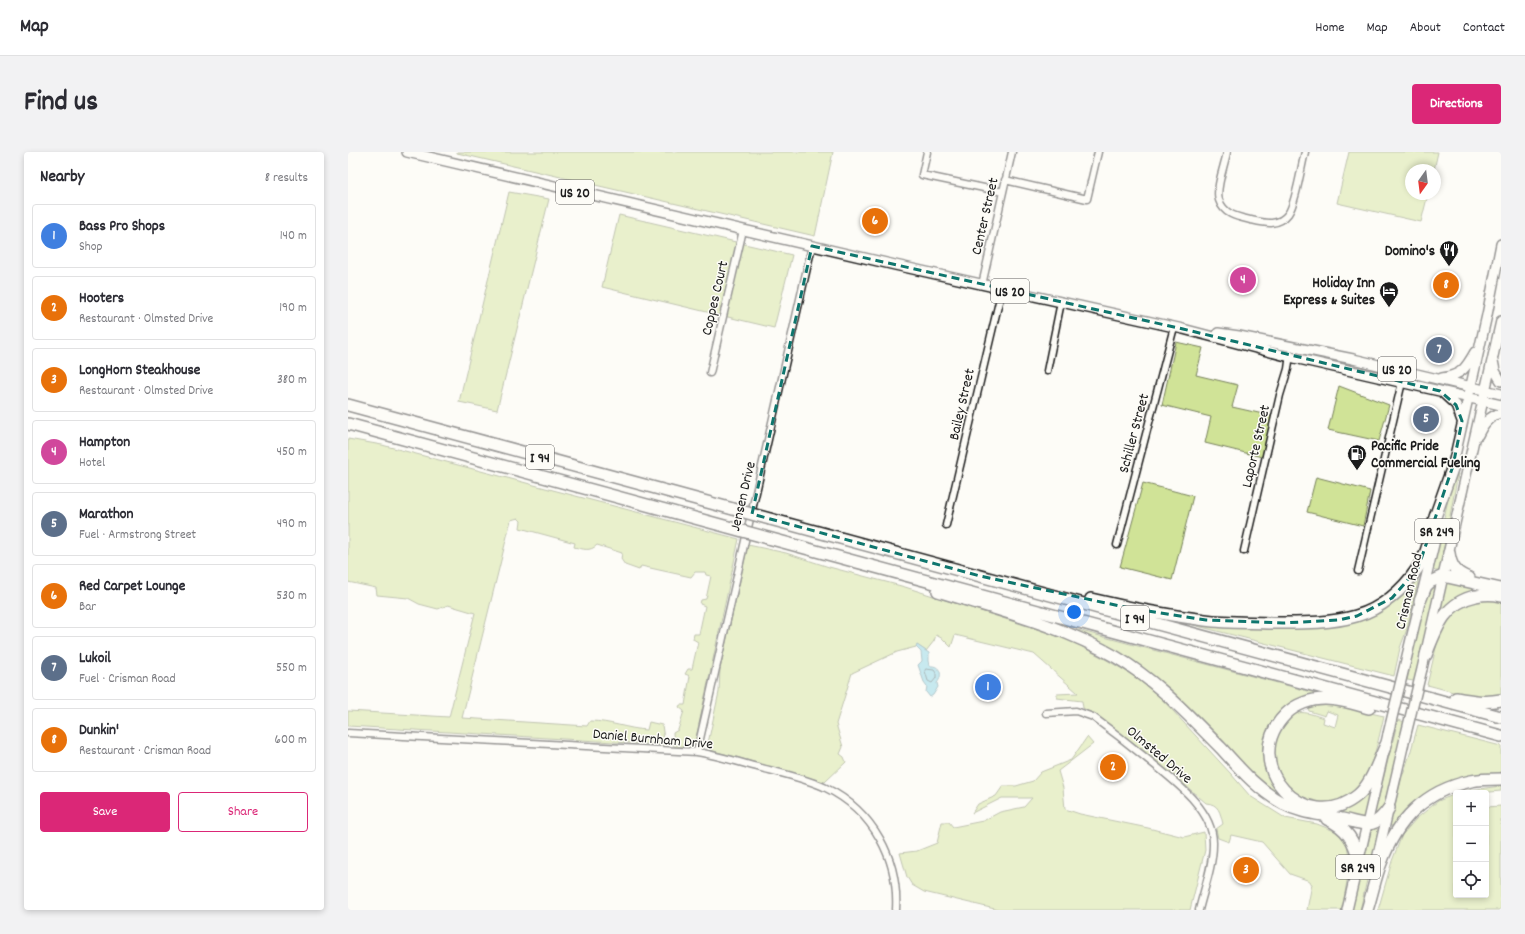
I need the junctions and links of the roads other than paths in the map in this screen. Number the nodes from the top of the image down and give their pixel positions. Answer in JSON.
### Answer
{"nodes":[{"id":1,"x":407,"y":152,"type":"edge"},
{"id":2,"x":927,"y":152,"type":"edge"},
{"id":3,"x":1012,"y":152,"type":"edge"},
{"id":4,"x":1098,"y":152,"type":"edge"},
{"id":5,"x":1228,"y":152,"type":"edge"},
{"id":6,"x":1305,"y":152,"type":"edge"},
{"id":7,"x":1006,"y":180,"type":"junction"},
{"id":8,"x":1003,"y":192,"type":"junction"},
{"id":9,"x":743,"y":230,"type":"junction"},
{"id":10,"x":1501,"y":244,"type":"edge"},
{"id":11,"x":812,"y":246,"type":"junction"},
{"id":12,"x":982,"y":285,"type":"junction"},
{"id":13,"x":1002,"y":289,"type":"junction"},
{"id":14,"x":1061,"y":302,"type":"junction"},
{"id":15,"x":1501,"y":321,"type":"edge"},
{"id":16,"x":1179,"y":328,"type":"junction"},
{"id":17,"x":1480,"y":342,"type":"junction"},
{"id":18,"x":1290,"y":346,"type":"junction"},
{"id":19,"x":1290,"y":357,"type":"junction"},
{"id":20,"x":1492,"y":360,"type":"junction"},
{"id":21,"x":1047,"y":371,"type":"dead end"},
{"id":22,"x":710,"y":373,"type":"dead end"},
{"id":23,"x":1437,"y":379,"type":"junction"},
{"id":24,"x":1501,"y":381,"type":"edge"},
{"id":25,"x":1402,"y":382,"type":"junction"},
{"id":26,"x":1470,"y":386,"type":"junction"},
{"id":27,"x":1485,"y":390,"type":"junction"},
{"id":28,"x":1440,"y":391,"type":"junction"},
{"id":29,"x":1501,"y":394,"type":"edge"},
{"id":30,"x":1468,"y":397,"type":"junction"},
{"id":31,"x":1482,"y":400,"type":"junction"},
{"id":32,"x":348,"y":405,"type":"edge"},
{"id":33,"x":1501,"y":405,"type":"edge"},
{"id":34,"x":1501,"y":413,"type":"edge"},
{"id":35,"x":1462,"y":421,"type":"junction"},
{"id":36,"x":348,"y":424,"type":"edge"},
{"id":37,"x":1473,"y":447,"type":"junction"},
{"id":38,"x":1453,"y":466,"type":"junction"},
{"id":39,"x":946,"y":525,"type":"dead end"},
{"id":40,"x":783,"y":542,"type":"junction"},
{"id":41,"x":1117,"y":545,"type":"dead end"},
{"id":42,"x":1244,"y":551,"type":"dead end"},
{"id":43,"x":1449,"y":553,"type":"junction"},
{"id":44,"x":1358,"y":571,"type":"dead end"},
{"id":45,"x":980,"y":576,"type":"junction"},
{"id":46,"x":1444,"y":576,"type":"junction"},
{"id":47,"x":1484,"y":584,"type":"junction"},
{"id":48,"x":1501,"y":588,"type":"edge"},
{"id":49,"x":1501,"y":596,"type":"edge"},
{"id":50,"x":1420,"y":600,"type":"junction"},
{"id":51,"x":1426,"y":655,"type":"junction"},
{"id":52,"x":1349,"y":676,"type":"junction"},
{"id":53,"x":1501,"y":700,"type":"edge"},
{"id":54,"x":1046,"y":713,"type":"dead end"},
{"id":55,"x":1501,"y":717,"type":"edge"},
{"id":56,"x":1441,"y":720,"type":"junction"},
{"id":57,"x":348,"y":733,"type":"edge"},
{"id":58,"x":1501,"y":736,"type":"edge"},
{"id":59,"x":1387,"y":739,"type":"junction"},
{"id":60,"x":697,"y":752,"type":"junction"},
{"id":61,"x":1501,"y":778,"type":"edge"},
{"id":62,"x":1389,"y":808,"type":"junction"},
{"id":63,"x":1315,"y":815,"type":"junction"},
{"id":64,"x":1368,"y":825,"type":"junction"},
{"id":65,"x":1359,"y":862,"type":"junction"},
{"id":66,"x":896,"y":910,"type":"edge"},
{"id":67,"x":1199,"y":910,"type":"edge"},
{"id":68,"x":1347,"y":910,"type":"edge"},
{"id":69,"x":1366,"y":910,"type":"edge"}],
"edges":[{"from":1,"to":9,"type":"main road","number":"US 20"},
{"from":2,"to":8,"type":"street"},
{"from":3,"to":7,"type":"street","name":"Center Street"},
{"from":4,"to":7,"type":"street"},
{"from":5,"to":6,"type":"street"},
{"from":7,"to":8,"type":"street","name":"Center Street"},
{"from":8,"to":12,"type":"street","name":"Center Street"},
{"from":9,"to":11,"type":"main road","number":"US 20"},
{"from":9,"to":22,"type":"street","name":"Coppes Court"},
{"from":10,"to":17,"type":"main road","name":"Crisman Road"},
{"from":11,"to":12,"type":"main road","number":"US 20"},
{"from":11,"to":60,"type":"street","name":"Jensen Drive"},
{"from":12,"to":13,"type":"main road","number":"US 20"},
{"from":13,"to":14,"type":"main road","number":"US 20"},
{"from":13,"to":39,"type":"street","name":"Bailey Street"},
{"from":14,"to":16,"type":"main road","number":"US 20"},
{"from":14,"to":21,"type":"street"},
{"from":15,"to":20,"type":"main road","name":"Crisman Road"},
{"from":16,"to":18,"type":"main road","number":"US 20"},
{"from":16,"to":19,"type":"main road","number":"US 20"},
{"from":16,"to":41,"type":"street","name":"Schiller Street"},
{"from":17,"to":23,"type":"main road"},
{"from":17,"to":26,"type":"main road","name":"Crisman Road"},
{"from":18,"to":19,"type":"street","name":"Laporte Street"},
{"from":18,"to":23,"type":"main road","number":"US 20"},
{"from":19,"to":25,"type":"main road","number":"US 20"},
{"from":19,"to":42,"type":"street","name":"Laporte Street"},
{"from":20,"to":24,"type":"main road"},
{"from":20,"to":27,"type":"main road","name":"Crisman Road"},
{"from":23,"to":26,"type":"main road","number":"US 20"},
{"from":25,"to":28,"type":"main road","number":"US 20"},
{"from":25,"to":44,"type":"street"},
{"from":26,"to":27,"type":"main road","number":"US 20"},
{"from":26,"to":30,"type":"main road","name":"Crisman Road","number":"SR 249"},
{"from":27,"to":29,"type":"main road","number":"US 20"},
{"from":27,"to":31,"type":"main road","name":"Crisman Road","number":"SR 249"},
{"from":28,"to":30,"type":"main road","number":"US 20"},
{"from":28,"to":35,"type":"main road"},
{"from":30,"to":31,"type":"main road","number":"US 20"},
{"from":30,"to":35,"type":"main road","name":"Crisman Road","number":"SR 249"},
{"from":31,"to":33,"type":"main road","number":"US 20"},
{"from":31,"to":37,"type":"main road","name":"Crisman Road","number":"SR 249"},
{"from":32,"to":45,"type":"highway","number":"I 94","bridge":true},
{"from":34,"to":37,"type":"main road"},
{"from":35,"to":38,"type":"main road","name":"Crisman Road","number":"SR 249"},
{"from":36,"to":40,"type":"highway","number":"I 94","bridge":true},
{"from":37,"to":43,"type":"main road","name":"Crisman Road","number":"SR 249"},
{"from":38,"to":45,"type":"highway"},
{"from":38,"to":50,"type":"main road","name":"Crisman Road","number":"SR 249"},
{"from":40,"to":56,"type":"highway","number":"I 94"},
{"from":40,"to":63,"type":"highway"},
{"from":43,"to":46,"type":"main road","name":"Crisman Road","number":"SR 249"},
{"from":43,"to":47,"type":"highway"},
{"from":45,"to":52,"type":"highway","number":"I 94"},
{"from":46,"to":47,"type":"highway"},
{"from":46,"to":50,"type":"highway"},
{"from":46,"to":51,"type":"main road","name":"Crisman Road","number":"SR 249"},
{"from":47,"to":48,"type":"highway"},
{"from":49,"to":51,"type":"highway"},
{"from":50,"to":59,"type":"main road","name":"Crisman Road","number":"SR 249","bridge":true},
{"from":51,"to":62,"type":"main road","name":"Crisman Road","number":"SR 249","bridge":true},
{"from":52,"to":53,"type":"highway"},
{"from":52,"to":55,"type":"highway","number":"I 94"},
{"from":54,"to":67,"type":"street","name":"Olmsted Drive"},
{"from":56,"to":58,"type":"highway","number":"I 94"},
{"from":56,"to":59,"type":"highway"},
{"from":57,"to":60,"type":"street","name":"Daniel Burnham Drive"},
{"from":59,"to":64,"type":"main road","number":"SR 249"},
{"from":60,"to":66,"type":"street","name":"Daniel Burnham Drive"},
{"from":61,"to":69,"type":"highway"},
{"from":62,"to":64,"type":"highway"},
{"from":62,"to":69,"type":"main road","number":"SR 249"},
{"from":63,"to":64,"type":"highway"},
{"from":63,"to":65,"type":"highway"},
{"from":64,"to":65,"type":"main road","number":"SR 249"},
{"from":65,"to":68,"type":"main road","number":"SR 249"}]}
